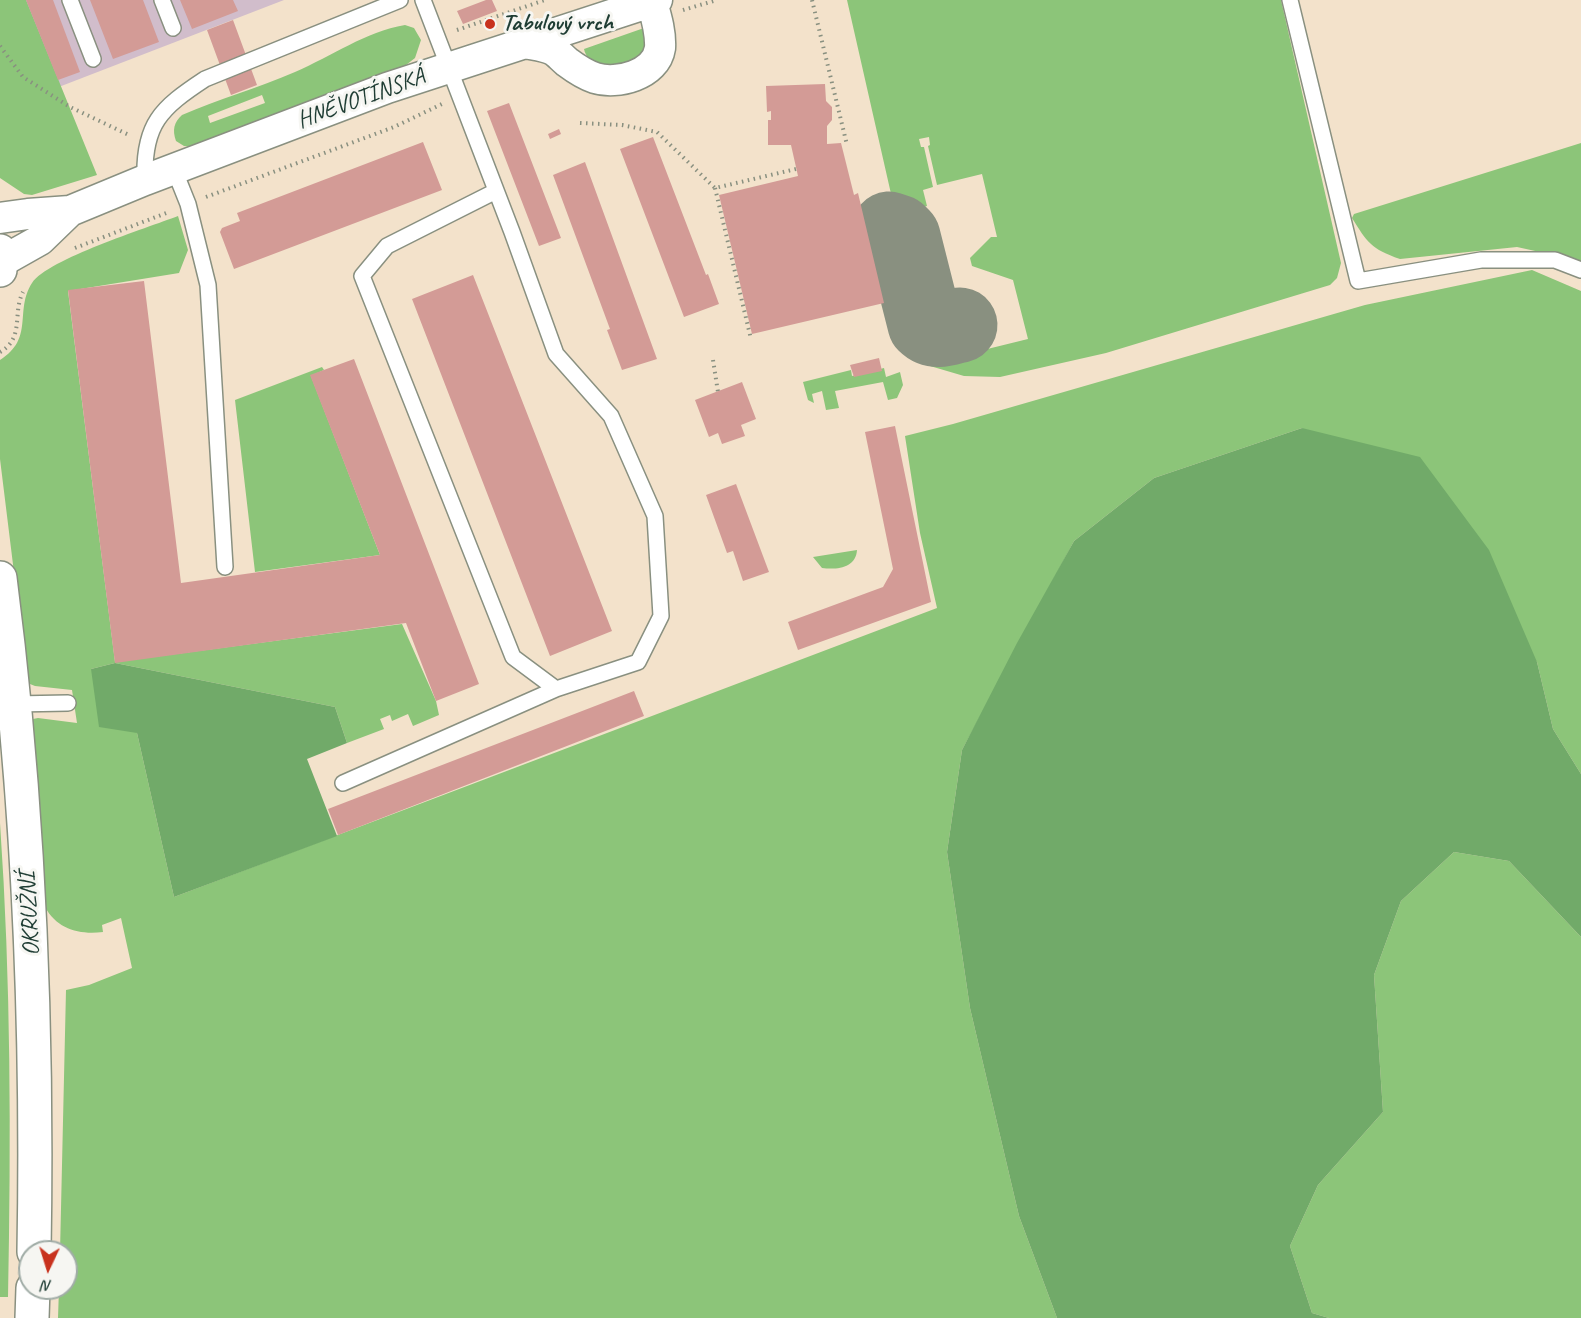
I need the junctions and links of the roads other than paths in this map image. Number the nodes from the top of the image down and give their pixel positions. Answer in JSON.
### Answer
{"nodes":[{"id":1,"x":70,"y":0,"type":"edge"},
{"id":2,"x":162,"y":0,"type":"edge"},
{"id":3,"x":400,"y":0,"type":"edge"},
{"id":4,"x":423,"y":0,"type":"edge"},
{"id":5,"x":1290,"y":0,"type":"edge"},
{"id":6,"x":664,"y":4,"type":"edge"},
{"id":7,"x":173,"y":28,"type":"dead end"},
{"id":8,"x":525,"y":43,"type":"junction"},
{"id":9,"x":93,"y":59,"type":"dead end"},
{"id":10,"x":450,"y":67,"type":"junction"},
{"id":11,"x":174,"y":169,"type":"junction"},
{"id":12,"x":145,"y":180,"type":"junction"},
{"id":13,"x":496,"y":191,"type":"junction"},
{"id":14,"x":70,"y":211,"type":"junction"},
{"id":15,"x":0,"y":218,"type":"edge"},
{"id":16,"x":7,"y":267,"type":"edge"},
{"id":17,"x":1581,"y":270,"type":"edge"},
{"id":18,"x":225,"y":567,"type":"dead end"},
{"id":19,"x":0,"y":578,"type":"edge"},
{"id":20,"x":556,"y":689,"type":"junction"},
{"id":21,"x":68,"y":703,"type":"dead end"},
{"id":22,"x":15,"y":704,"type":"junction"},
{"id":23,"x":344,"y":783,"type":"dead end"},
{"id":24,"x":34,"y":1240,"type":"edge"},
{"id":25,"x":33,"y":1300,"type":"edge"},
{"id":26,"x":32,"y":1318,"type":"edge"}],
"edges":[{"from":1,"to":9,"type":"lane"},
{"from":2,"to":7,"type":"lane"},
{"from":3,"to":12,"type":"lane"},
{"from":4,"to":10,"type":"lane"},
{"from":5,"to":17,"type":"lane"},
{"from":6,"to":8,"type":"street","name":"HNĚVOTÍNSKÁ"},
{"from":6,"to":8,"type":"street"},
{"from":8,"to":10,"type":"street","name":"HNĚVOTÍNSKÁ"},
{"from":10,"to":11,"type":"street","name":"HNĚVOTÍNSKÁ"},
{"from":10,"to":13,"type":"lane"},
{"from":11,"to":12,"type":"street","name":"HNĚVOTÍNSKÁ"},
{"from":11,"to":18,"type":"lane"},
{"from":12,"to":14,"type":"street","name":"HNĚVOTÍNSKÁ"},
{"from":13,"to":20,"type":"lane"},
{"from":13,"to":20,"type":"lane"},
{"from":14,"to":15,"type":"street","name":"HNĚVOTÍNSKÁ"},
{"from":14,"to":16,"type":"street","name":"HNĚVOTÍNSKÁ"},
{"from":19,"to":22,"type":"street","name":"OKRUŽNÍ"},
{"from":20,"to":23,"type":"lane"},
{"from":21,"to":22,"type":"lane"},
{"from":22,"to":24,"type":"street","name":"OKRUŽNÍ"},
{"from":25,"to":26,"type":"street"}]}
